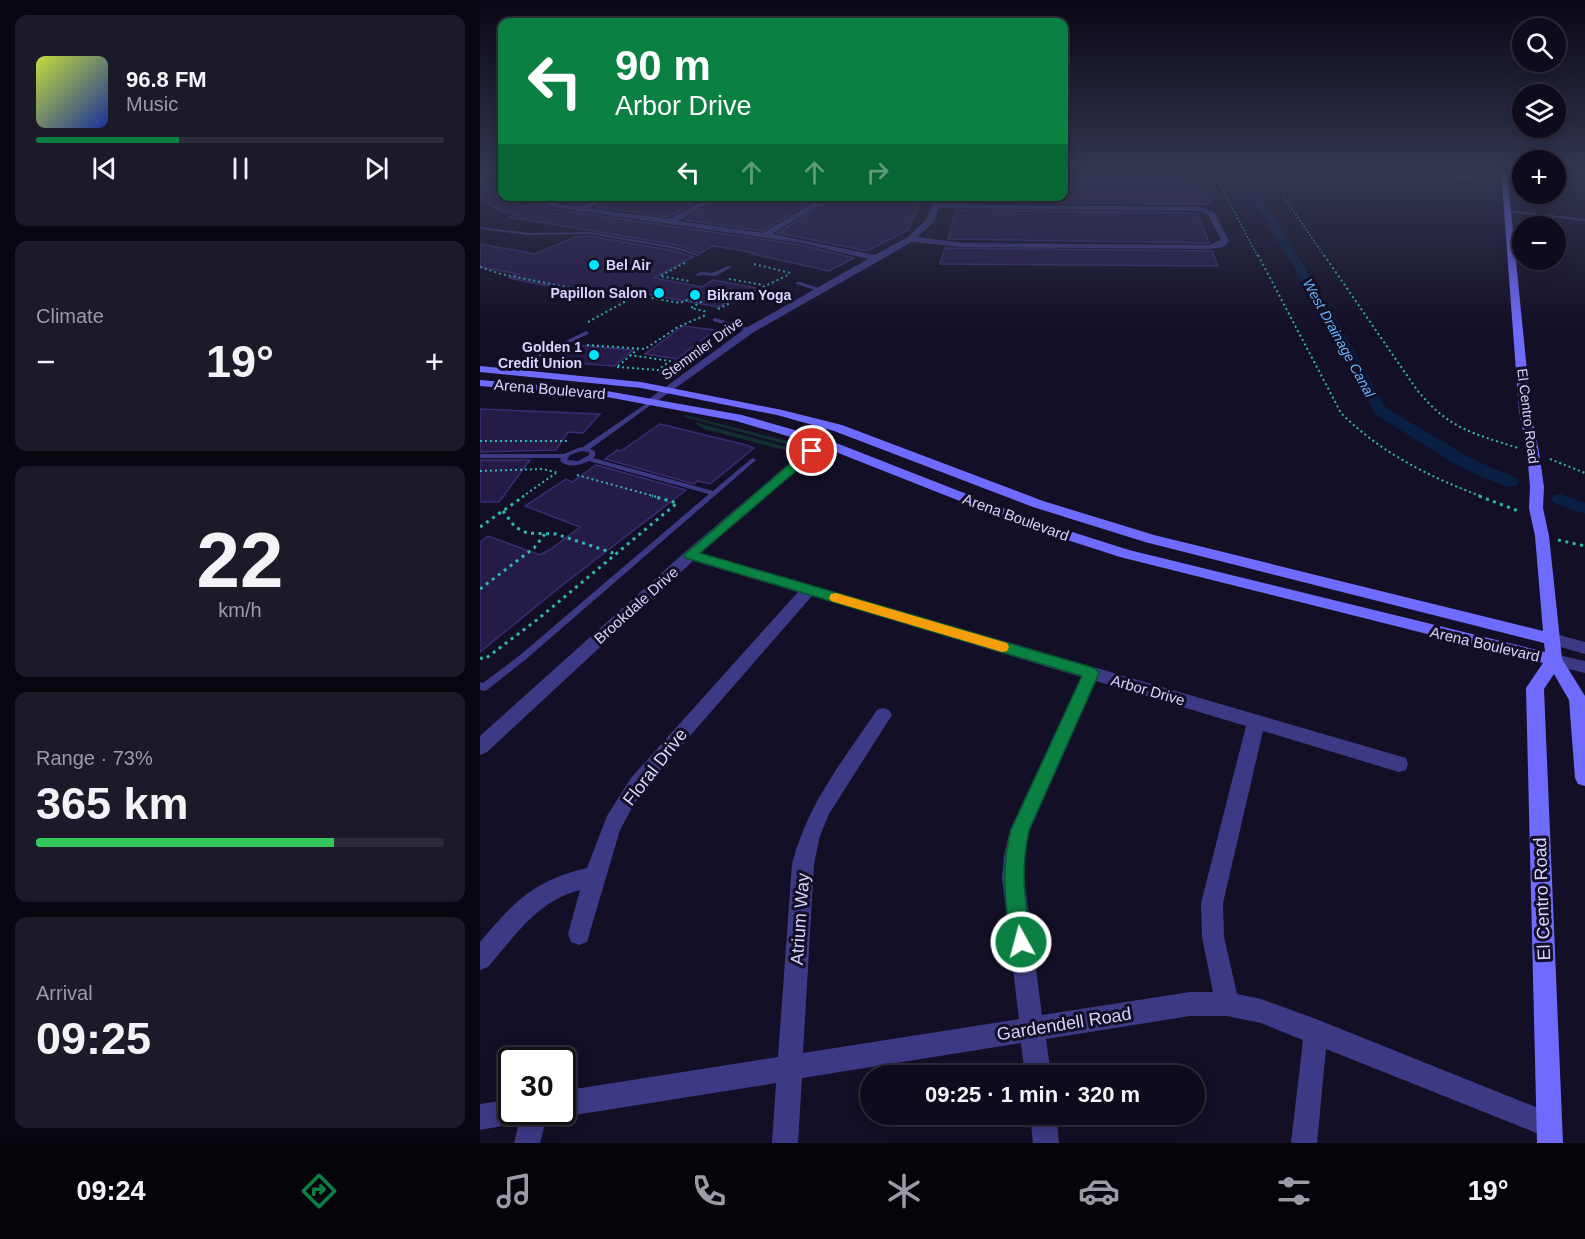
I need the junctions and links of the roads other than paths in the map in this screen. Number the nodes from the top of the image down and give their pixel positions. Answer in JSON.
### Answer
{"nodes":[{"id":1,"x":686,"y":224,"type":"edge"},
{"id":2,"x":784,"y":224,"type":"edge"},
{"id":3,"x":927,"y":224,"type":"edge"},
{"id":4,"x":1216,"y":224,"type":"edge"},
{"id":5,"x":1509,"y":224,"type":"edge"},
{"id":6,"x":480,"y":228,"type":"edge"},
{"id":7,"x":765,"y":236,"type":"junction"},
{"id":8,"x":911,"y":239,"type":"junction"},
{"id":9,"x":698,"y":255,"type":"dead end"},
{"id":10,"x":876,"y":258,"type":"junction"},
{"id":11,"x":730,"y":267,"type":"dead end"},
{"id":12,"x":696,"y":275,"type":"dead end"},
{"id":13,"x":798,"y":284,"type":"dead end"},
{"id":14,"x":819,"y":289,"type":"junction"},
{"id":15,"x":715,"y":320,"type":"dead end"},
{"id":16,"x":750,"y":330,"type":"junction"},
{"id":17,"x":586,"y":333,"type":"dead end"},
{"id":18,"x":480,"y":369,"type":"edge"},
{"id":19,"x":515,"y":372,"type":"junction"},
{"id":20,"x":480,"y":383,"type":"edge"},
{"id":21,"x":671,"y":390,"type":"junction"},
{"id":22,"x":653,"y":402,"type":"junction"},
{"id":23,"x":822,"y":442,"type":"junction"},
{"id":24,"x":585,"y":449,"type":"junction"},
{"id":25,"x":480,"y":456,"type":"edge"},
{"id":26,"x":564,"y":456,"type":"junction"},
{"id":27,"x":588,"y":459,"type":"junction"},
{"id":28,"x":753,"y":460,"type":"dead end"},
{"id":29,"x":714,"y":493,"type":"junction"},
{"id":30,"x":690,"y":555,"type":"junction"},
{"id":31,"x":808,"y":590,"type":"junction"},
{"id":32,"x":1585,"y":648,"type":"edge"},
{"id":33,"x":1553,"y":650,"type":"junction"},
{"id":34,"x":1585,"y":667,"type":"edge"},
{"id":35,"x":1091,"y":673,"type":"junction"},
{"id":36,"x":480,"y":686,"type":"edge"},
{"id":37,"x":883,"y":716,"type":"dead end"},
{"id":38,"x":1256,"y":722,"type":"junction"},
{"id":39,"x":480,"y":747,"type":"edge"},
{"id":40,"x":1399,"y":764,"type":"dead end"},
{"id":41,"x":1585,"y":778,"type":"edge"},
{"id":42,"x":595,"y":876,"type":"junction"},
{"id":43,"x":579,"y":933,"type":"dead end"},
{"id":44,"x":480,"y":959,"type":"edge"},
{"id":45,"x":1227,"y":1004,"type":"junction"},
{"id":46,"x":1032,"y":1029,"type":"junction"},
{"id":47,"x":1316,"y":1031,"type":"junction"},
{"id":48,"x":1037,"y":1065,"type":"edge"},
{"id":49,"x":790,"y":1067,"type":"junction"},
{"id":50,"x":576,"y":1102,"type":"edge"},
{"id":51,"x":498,"y":1114,"type":"edge"},
{"id":52,"x":480,"y":1117,"type":"edge"},
{"id":53,"x":532,"y":1125,"type":"edge"},
{"id":54,"x":1044,"y":1125,"type":"edge"},
{"id":55,"x":1549,"y":1134,"type":"edge"},
{"id":56,"x":527,"y":1143,"type":"edge"},
{"id":57,"x":784,"y":1143,"type":"edge"},
{"id":58,"x":1046,"y":1143,"type":"edge"},
{"id":59,"x":1304,"y":1143,"type":"edge"}],
"edges":[{"from":1,"to":7,"type":"street"},
{"from":2,"to":7,"type":"street"},
{"from":3,"to":8,"type":"street","name":"Stemmler Drive"},
{"from":4,"to":8,"type":"street"},
{"from":5,"to":33,"type":"main road","name":"El Centro Road"},
{"from":6,"to":9,"type":"lane"},
{"from":7,"to":10,"type":"street"},
{"from":8,"to":10,"type":"street","name":"Stemmler Drive"},
{"from":10,"to":14,"type":"street","name":"Stemmler Drive"},
{"from":11,"to":12,"type":"lane"},
{"from":13,"to":14,"type":"lane"},
{"from":14,"to":16,"type":"street","name":"Stemmler Drive"},
{"from":15,"to":16,"type":"lane"},
{"from":16,"to":21,"type":"street","name":"Stemmler Drive"},
{"from":17,"to":19,"type":"lane"},
{"from":18,"to":19,"type":"main road","name":"Arena Boulevard"},
{"from":19,"to":21,"type":"main road","name":"Arena Boulevard"},
{"from":20,"to":22,"type":"main road","name":"Arena Boulevard"},
{"from":21,"to":22,"type":"street","name":"Stemmler Drive"},
{"from":21,"to":33,"type":"main road","name":"Arena Boulevard"},
{"from":22,"to":23,"type":"main road","name":"Arena Boulevard"},
{"from":22,"to":24,"type":"lane"},
{"from":23,"to":30,"type":"street","name":"Brookdale Drive"},
{"from":23,"to":33,"type":"main road","name":"Arena Boulevard"},
{"from":24,"to":26,"type":"lane"},
{"from":24,"to":27,"type":"lane"},
{"from":25,"to":26,"type":"lane"},
{"from":26,"to":27,"type":"lane"},
{"from":27,"to":29,"type":"lane"},
{"from":28,"to":29,"type":"lane"},
{"from":29,"to":36,"type":"lane"},
{"from":30,"to":31,"type":"street","name":"Arbor Drive"},
{"from":30,"to":39,"type":"street","name":"Brookdale Drive"},
{"from":31,"to":35,"type":"street","name":"Arbor Drive"},
{"from":31,"to":42,"type":"street","name":"Floral Drive"},
{"from":32,"to":33,"type":"street"},
{"from":33,"to":34,"type":"street"},
{"from":33,"to":41,"type":"main road","name":"El Centro Road"},
{"from":33,"to":55,"type":"main road","name":"El Centro Road"},
{"from":35,"to":38,"type":"street","name":"Arbor Drive"},
{"from":35,"to":46,"type":"street"},
{"from":37,"to":49,"type":"street","name":"Atrium Way"},
{"from":38,"to":40,"type":"street","name":"Arbor Drive"},
{"from":38,"to":45,"type":"street"},
{"from":42,"to":43,"type":"street","name":"Floral Drive"},
{"from":42,"to":44,"type":"street"},
{"from":45,"to":46,"type":"street","name":"Gardendell Road"},
{"from":45,"to":47,"type":"street","name":"Gardendell Road"},
{"from":46,"to":48,"type":"street"},
{"from":46,"to":49,"type":"street","name":"Gardendell Road"},
{"from":47,"to":55,"type":"street","name":"Gardendell Road"},
{"from":47,"to":59,"type":"street"},
{"from":49,"to":50,"type":"street","name":"Gardendell Road"},
{"from":49,"to":57,"type":"street","name":"Atrium Way"},
{"from":51,"to":52,"type":"street"},
{"from":53,"to":56,"type":"street"},
{"from":54,"to":58,"type":"street"}]}
